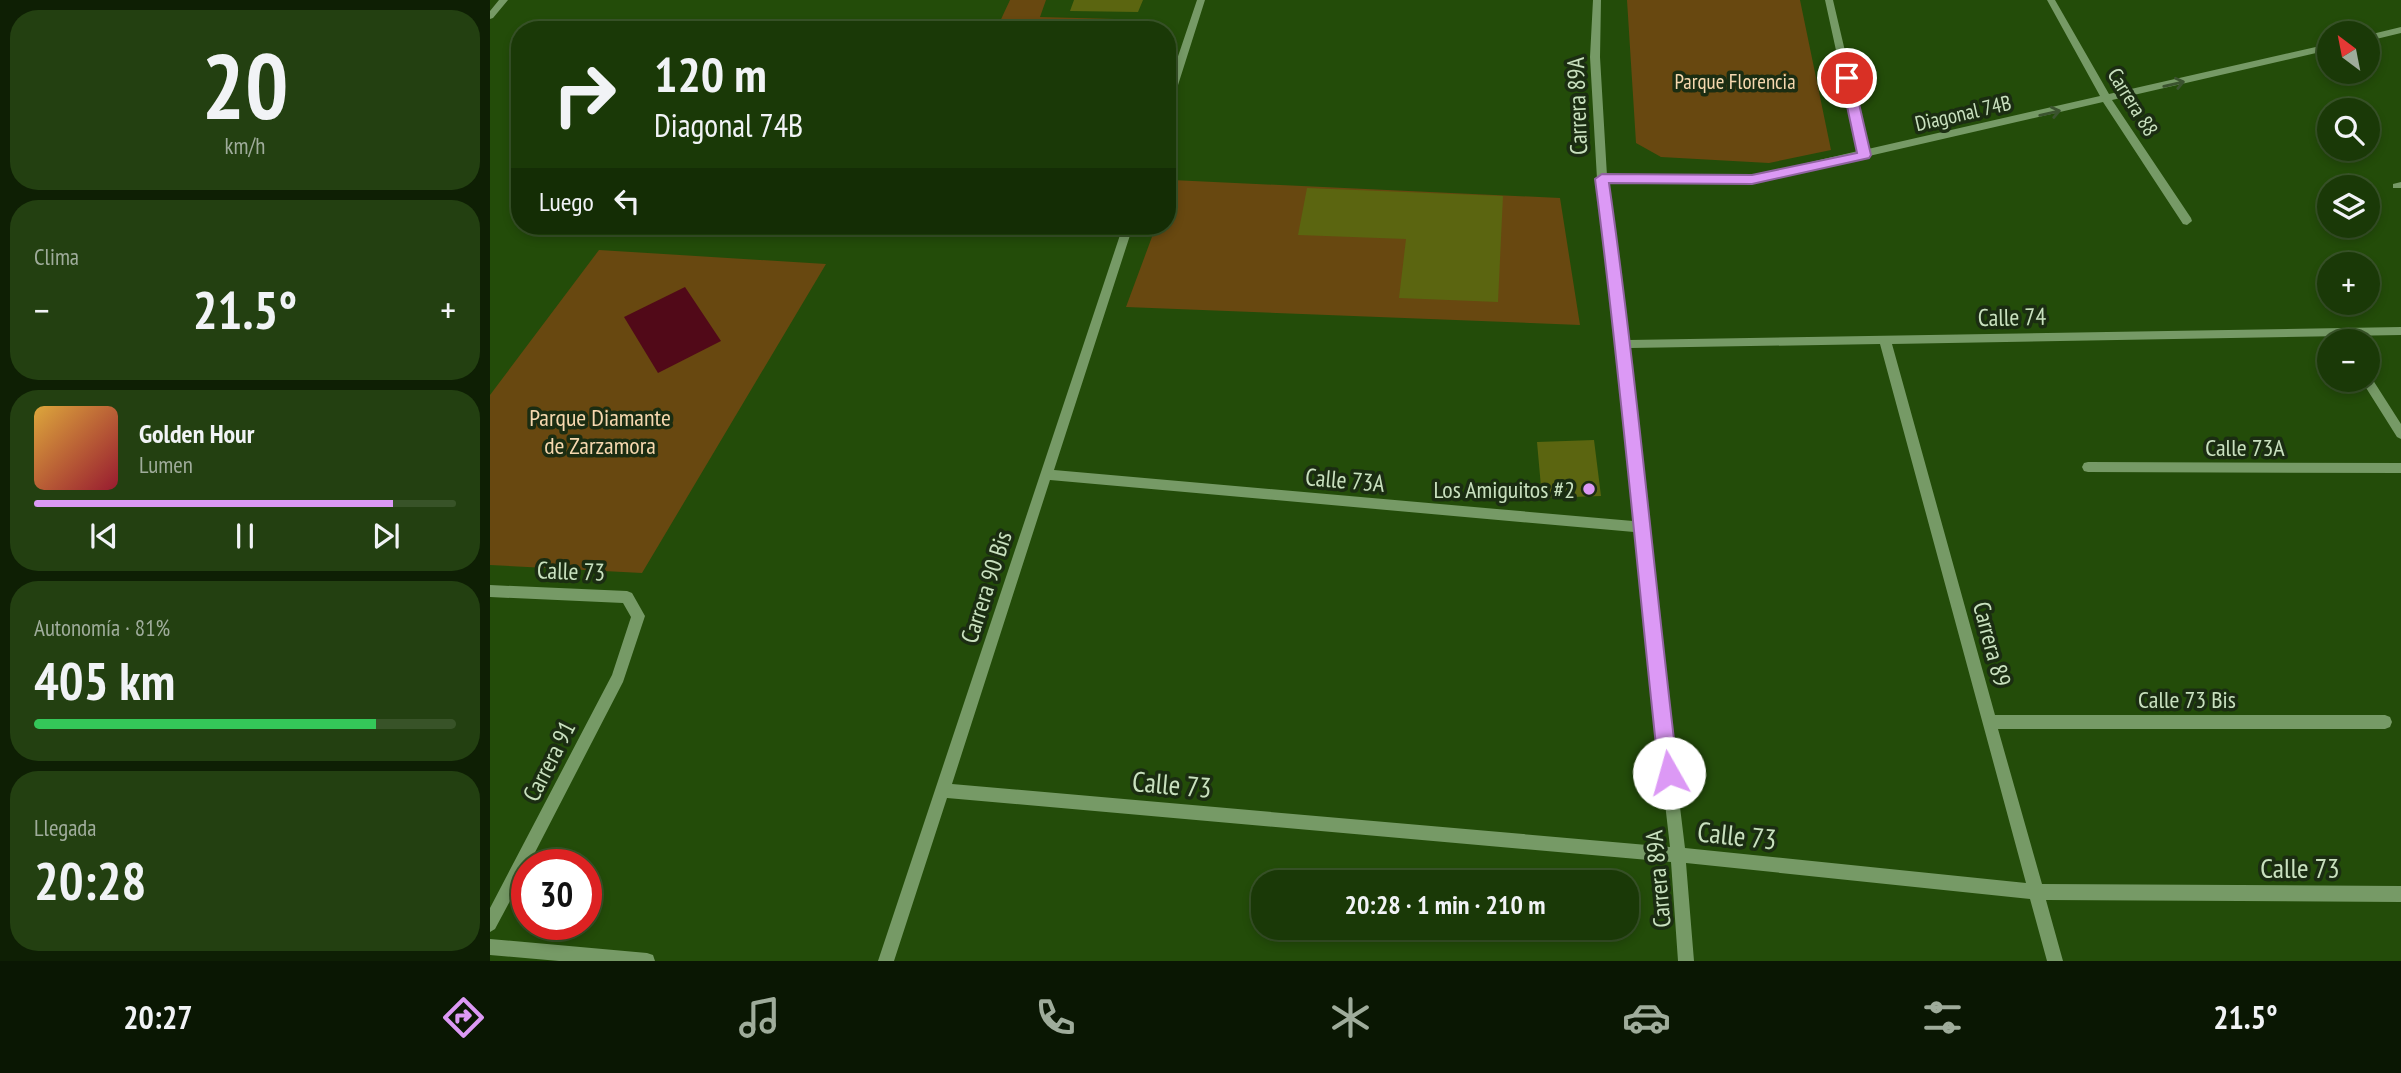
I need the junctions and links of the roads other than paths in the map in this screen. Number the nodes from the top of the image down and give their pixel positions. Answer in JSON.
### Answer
{"nodes":[{"id":1,"x":504,"y":0,"type":"edge"},
{"id":2,"x":1201,"y":0,"type":"edge"},
{"id":3,"x":1597,"y":0,"type":"edge"},
{"id":4,"x":1829,"y":0,"type":"edge"},
{"id":5,"x":2051,"y":0,"type":"edge"},
{"id":6,"x":490,"y":16,"type":"edge"},
{"id":7,"x":2401,"y":30,"type":"edge"},
{"id":8,"x":2380,"y":35,"type":"edge"},
{"id":9,"x":2317,"y":50,"type":"edge"},
{"id":10,"x":1176,"y":76,"type":"edge"},
{"id":11,"x":2107,"y":100,"type":"junction"},
{"id":12,"x":1864,"y":155,"type":"junction"},
{"id":13,"x":1602,"y":179,"type":"junction"},
{"id":14,"x":2188,"y":221,"type":"dead end"},
{"id":15,"x":1125,"y":235,"type":"edge"},
{"id":16,"x":2401,"y":331,"type":"edge"},
{"id":17,"x":2380,"y":333,"type":"edge"},
{"id":18,"x":2317,"y":337,"type":"edge"},
{"id":19,"x":1885,"y":340,"type":"junction"},
{"id":20,"x":1624,"y":344,"type":"junction"},
{"id":21,"x":2375,"y":392,"type":"edge"},
{"id":22,"x":2401,"y":434,"type":"edge"},
{"id":23,"x":2088,"y":467,"type":"dead end"},
{"id":24,"x":2401,"y":468,"type":"edge"},
{"id":25,"x":1047,"y":475,"type":"junction"},
{"id":26,"x":1640,"y":527,"type":"junction"},
{"id":27,"x":490,"y":591,"type":"edge"},
{"id":28,"x":638,"y":616,"type":"joint"},
{"id":29,"x":1990,"y":722,"type":"junction"},
{"id":30,"x":2385,"y":722,"type":"dead end"},
{"id":31,"x":943,"y":790,"type":"junction"},
{"id":32,"x":1678,"y":855,"type":"junction"},
{"id":33,"x":2036,"y":892,"type":"junction"},
{"id":34,"x":2401,"y":894,"type":"edge"},
{"id":35,"x":490,"y":924,"type":"edge"},
{"id":36,"x":490,"y":947,"type":"edge"},
{"id":37,"x":647,"y":961,"type":"edge"},
{"id":38,"x":887,"y":961,"type":"edge"},
{"id":39,"x":1686,"y":961,"type":"edge"},
{"id":40,"x":2055,"y":961,"type":"edge"}],
"edges":[{"from":1,"to":6,"type":"street"},
{"from":2,"to":10,"type":"street"},
{"from":3,"to":13,"type":"street","name":"Carrera 89A"},
{"from":4,"to":12,"type":"street"},
{"from":5,"to":11,"type":"street","name":"Carrera 88"},
{"from":7,"to":8,"type":"street"},
{"from":11,"to":9,"type":"street","name":"Diagonal 74B","one_way":true},
{"from":12,"to":11,"type":"street","name":"Diagonal 74B","one_way":true},
{"from":11,"to":14,"type":"street","name":"Carrera 88"},
{"from":12,"to":13,"type":"street","name":"Diagonal 74B"},
{"from":13,"to":20,"type":"street","name":"Carrera 89A"},
{"from":15,"to":25,"type":"street","name":"Carrera 90 Bis"},
{"from":16,"to":17,"type":"street","name":"Calle 74"},
{"from":18,"to":19,"type":"street","name":"Calle 74"},
{"from":19,"to":20,"type":"street","name":"Calle 74"},
{"from":19,"to":29,"type":"street","name":"Carrera 89"},
{"from":20,"to":26,"type":"street","name":"Carrera 89A"},
{"from":21,"to":22,"type":"street"},
{"from":23,"to":24,"type":"street","name":"Calle 73A"},
{"from":25,"to":26,"type":"street","name":"Calle 73A"},
{"from":25,"to":31,"type":"street","name":"Carrera 90 Bis"},
{"from":26,"to":32,"type":"street","name":"Carrera 89A"},
{"from":27,"to":28,"type":"street","name":"Calle 73"},
{"from":28,"to":35,"type":"street","name":"Carrera 91"},
{"from":29,"to":30,"type":"street","name":"Calle 73 Bis"},
{"from":29,"to":33,"type":"street","name":"Carrera 89"},
{"from":31,"to":32,"type":"street","name":"Calle 73"},
{"from":31,"to":38,"type":"street","name":"Carrera 90 Bis"},
{"from":32,"to":33,"type":"street","name":"Calle 73"},
{"from":32,"to":39,"type":"street","name":"Carrera 89A"},
{"from":33,"to":34,"type":"street","name":"Calle 73"},
{"from":33,"to":40,"type":"street","name":"Carrera 89"},
{"from":36,"to":37,"type":"street"}]}
